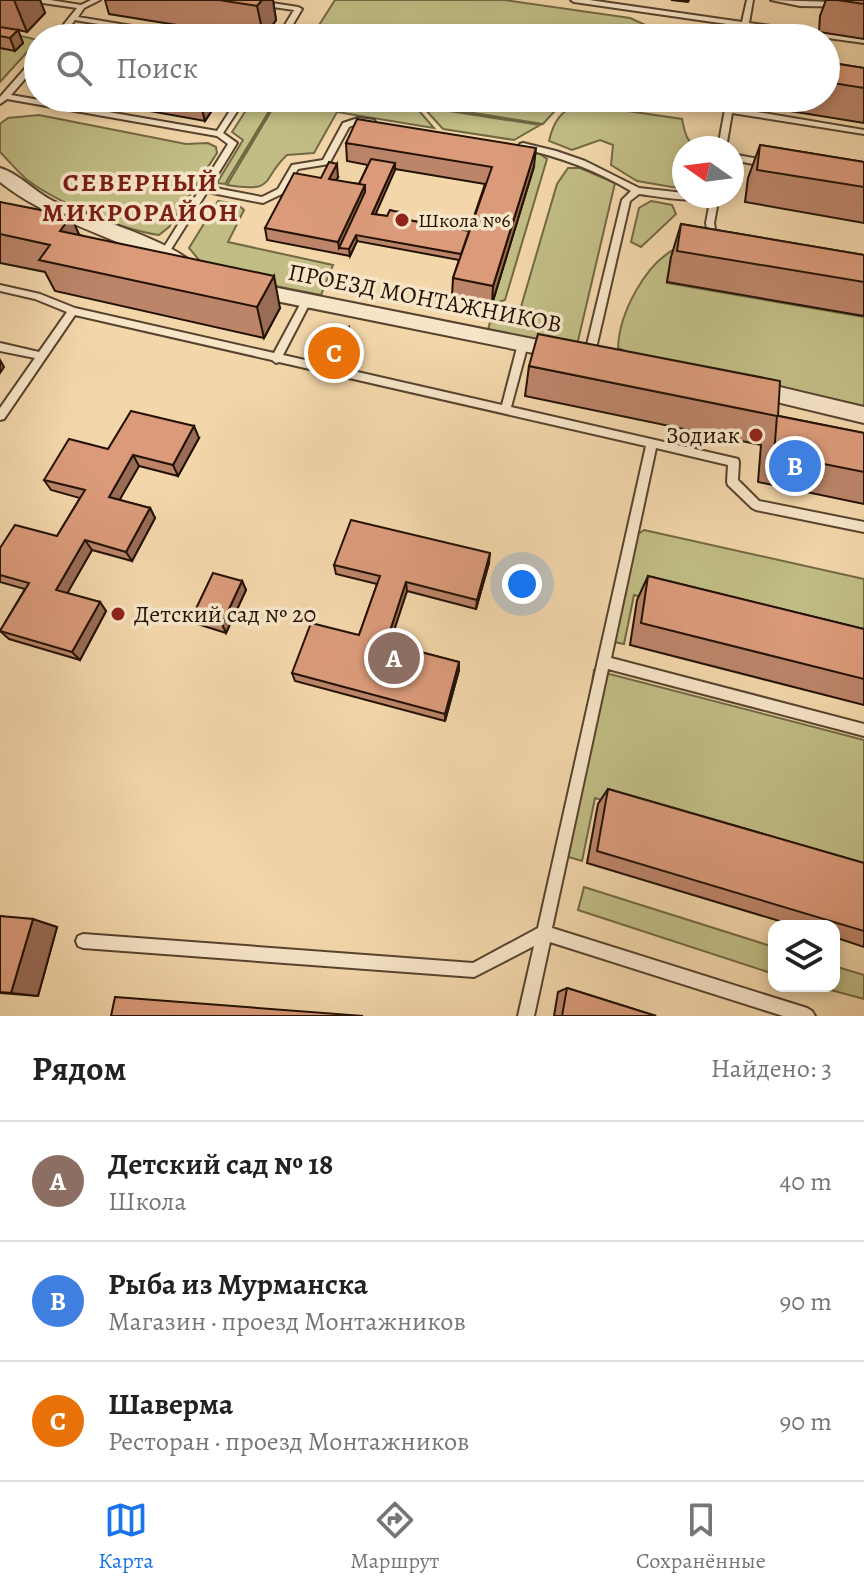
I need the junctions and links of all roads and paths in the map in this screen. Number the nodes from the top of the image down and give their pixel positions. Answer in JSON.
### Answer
{"nodes":[{"id":1,"x":36,"y":0,"type":"edge"},
{"id":2,"x":97,"y":0,"type":"edge"},
{"id":3,"x":238,"y":0,"type":"edge"},
{"id":4,"x":574,"y":0,"type":"edge"},
{"id":5,"x":750,"y":0,"type":"edge"},
{"id":6,"x":774,"y":0,"type":"edge"},
{"id":7,"x":864,"y":5,"type":"edge"},
{"id":8,"x":82,"y":7,"type":"junction"},
{"id":9,"x":74,"y":18,"type":"junction"},
{"id":10,"x":69,"y":24,"type":"edge"},
{"id":11,"x":109,"y":24,"type":"edge"},
{"id":12,"x":289,"y":24,"type":"edge"},
{"id":13,"x":745,"y":24,"type":"joint"},
{"id":14,"x":840,"y":38,"type":"edge"},
{"id":15,"x":864,"y":41,"type":"edge"},
{"id":16,"x":24,"y":75,"type":"edge"},
{"id":17,"x":3,"y":99,"type":"edge"},
{"id":18,"x":24,"y":102,"type":"edge"},
{"id":19,"x":83,"y":112,"type":"edge"},
{"id":20,"x":233,"y":112,"type":"edge"},
{"id":21,"x":729,"y":112,"type":"edge"},
{"id":22,"x":741,"y":112,"type":"edge"},
{"id":23,"x":387,"y":125,"type":"edge"},
{"id":24,"x":864,"y":132,"type":"edge"},
{"id":25,"x":219,"y":134,"type":"junction"},
{"id":26,"x":724,"y":136,"type":"edge"},
{"id":27,"x":513,"y":145,"type":"edge"},
{"id":28,"x":744,"y":159,"type":"edge"},
{"id":29,"x":776,"y":165,"type":"edge"},
{"id":30,"x":0,"y":173,"type":"edge"},
{"id":31,"x":204,"y":189,"type":"junction"},
{"id":32,"x":637,"y":191,"type":"junction"},
{"id":33,"x":672,"y":195,"type":"edge"},
{"id":34,"x":714,"y":208,"type":"edge"},
{"id":35,"x":723,"y":251,"type":"edge"},
{"id":36,"x":165,"y":252,"type":"junction"},
{"id":37,"x":202,"y":279,"type":"edge"},
{"id":38,"x":232,"y":285,"type":"edge"},
{"id":39,"x":0,"y":288,"type":"edge"},
{"id":40,"x":306,"y":301,"type":"junction"},
{"id":41,"x":73,"y":311,"type":"junction"},
{"id":42,"x":523,"y":344,"type":"junction"},
{"id":43,"x":0,"y":347,"type":"edge"},
{"id":44,"x":41,"y":356,"type":"junction"},
{"id":45,"x":276,"y":359,"type":"junction"},
{"id":46,"x":597,"y":359,"type":"joint"},
{"id":47,"x":725,"y":383,"type":"edge"},
{"id":48,"x":505,"y":411,"type":"junction"},
{"id":49,"x":864,"y":415,"type":"edge"},
{"id":50,"x":0,"y":416,"type":"edge"},
{"id":51,"x":652,"y":444,"type":"junction"},
{"id":52,"x":864,"y":527,"type":"edge"},
{"id":53,"x":606,"y":663,"type":"junction"},
{"id":54,"x":864,"y":730,"type":"edge"},
{"id":55,"x":544,"y":933,"type":"junction"},
{"id":56,"x":83,"y":941,"type":"dead end"},
{"id":57,"x":526,"y":1016,"type":"edge"},
{"id":58,"x":807,"y":1016,"type":"edge"}],
"edges":[{"from":1,"to":8,"type":"lane"},
{"from":2,"to":8,"type":"lane"},
{"from":3,"to":12,"type":"lane"},
{"from":4,"to":13,"type":"lane"},
{"from":5,"to":13,"type":"lane"},
{"from":6,"to":7,"type":"lane"},
{"from":8,"to":9,"type":"lane"},
{"from":9,"to":10,"type":"lane"},
{"from":9,"to":11,"type":"lane"},
{"from":14,"to":15,"type":"lane"},
{"from":16,"to":17,"type":"lane"},
{"from":17,"to":18,"type":"lane"},
{"from":19,"to":25,"type":"lane"},
{"from":20,"to":25,"type":"lane"},
{"from":21,"to":26,"type":"lane"},
{"from":22,"to":24,"type":"lane"},
{"from":23,"to":31,"type":"lane"},
{"from":25,"to":31,"type":"lane"},
{"from":27,"to":32,"type":"lane"},
{"from":28,"to":29,"type":"lane"},
{"from":30,"to":36,"type":"street"},
{"from":31,"to":36,"type":"lane"},
{"from":32,"to":33,"type":"lane"},
{"from":32,"to":46,"type":"lane"},
{"from":34,"to":35,"type":"lane"},
{"from":36,"to":37,"type":"street"},
{"from":38,"to":40,"type":"street","name":"ПРОЕЗД МОНТАЖНИКОВ"},
{"from":39,"to":41,"type":"lane"},
{"from":40,"to":42,"type":"street","name":"ПРОЕЗД МОНТАЖНИКОВ"},
{"from":40,"to":45,"type":"lane"},
{"from":41,"to":44,"type":"lane"},
{"from":41,"to":45,"type":"lane"},
{"from":42,"to":46,"type":"street","name":"ПРОЕЗД МОНТАЖНИКОВ"},
{"from":42,"to":48,"type":"lane"},
{"from":43,"to":44,"type":"lane"},
{"from":44,"to":50,"type":"lane"},
{"from":45,"to":48,"type":"lane"},
{"from":47,"to":49,"type":"street"},
{"from":48,"to":51,"type":"lane"},
{"from":51,"to":52,"type":"lane"},
{"from":51,"to":53,"type":"lane"},
{"from":53,"to":54,"type":"lane"},
{"from":53,"to":55,"type":"lane"},
{"from":55,"to":56,"type":"lane"},
{"from":55,"to":57,"type":"lane"},
{"from":55,"to":58,"type":"lane"}]}
